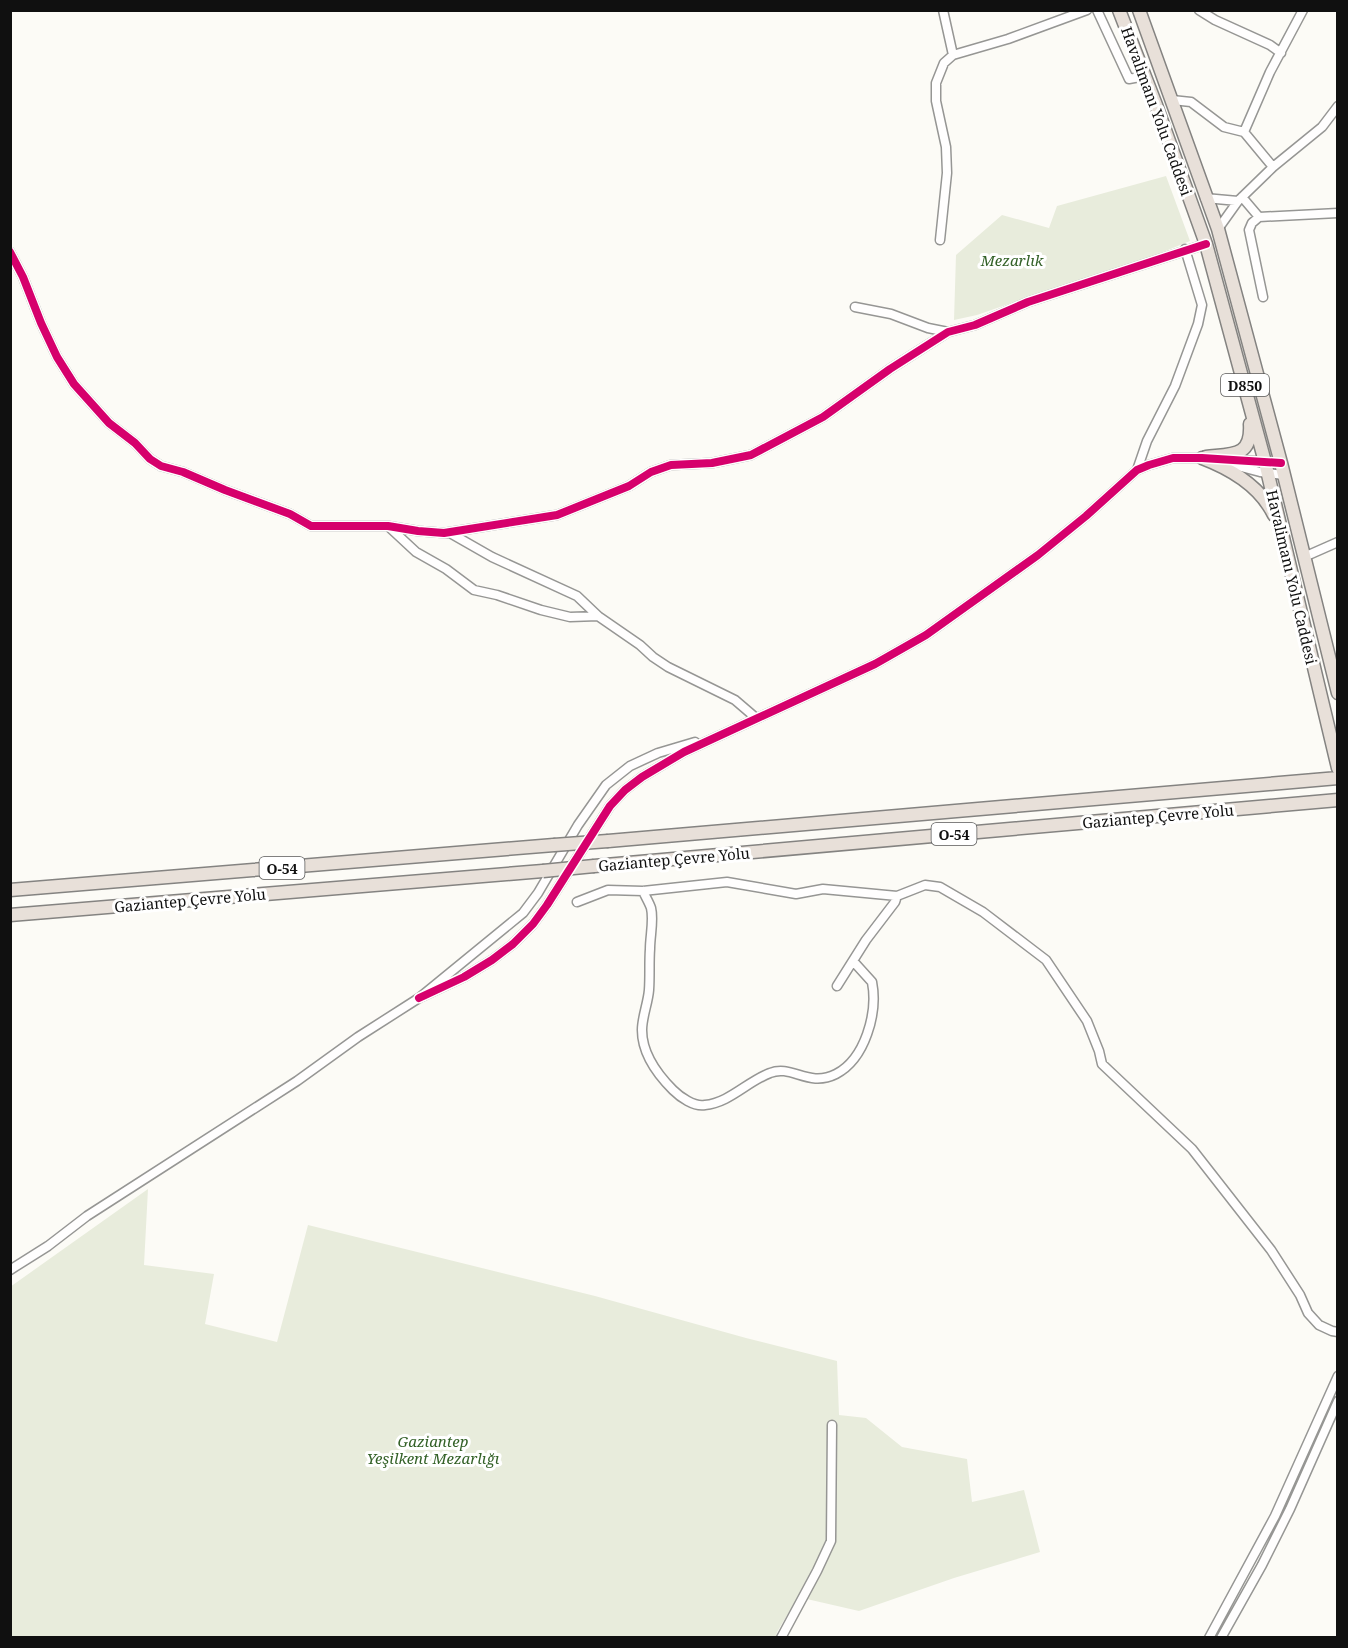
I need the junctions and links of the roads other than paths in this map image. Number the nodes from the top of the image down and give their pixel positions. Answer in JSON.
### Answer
{"nodes":[{"id":1,"x":943,"y":10,"type":"edge"},
{"id":2,"x":1087,"y":10,"type":"edge"},
{"id":3,"x":1097,"y":10,"type":"edge"},
{"id":4,"x":1119,"y":10,"type":"edge"},
{"id":5,"x":1303,"y":10,"type":"edge"},
{"id":6,"x":1140,"y":11,"type":"edge"},
{"id":7,"x":1201,"y":11,"type":"edge"},
{"id":8,"x":1281,"y":53,"type":"junction"},
{"id":9,"x":953,"y":54,"type":"junction"},
{"id":10,"x":1145,"y":76,"type":"junction"},
{"id":11,"x":1172,"y":100,"type":"junction"},
{"id":12,"x":1338,"y":106,"type":"edge"},
{"id":13,"x":1244,"y":132,"type":"junction"},
{"id":14,"x":1273,"y":167,"type":"junction"},
{"id":15,"x":1205,"y":198,"type":"junction"},
{"id":16,"x":1240,"y":199,"type":"junction"},
{"id":17,"x":1338,"y":213,"type":"edge"},
{"id":18,"x":1259,"y":217,"type":"junction"},
{"id":19,"x":1218,"y":230,"type":"junction"},
{"id":20,"x":940,"y":240,"type":"dead end"},
{"id":21,"x":1206,"y":244,"type":"junction"},
{"id":22,"x":1185,"y":249,"type":"junction"},
{"id":23,"x":10,"y":252,"type":"edge"},
{"id":24,"x":1263,"y":297,"type":"dead end"},
{"id":25,"x":855,"y":307,"type":"dead end"},
{"id":26,"x":948,"y":332,"type":"junction"},
{"id":27,"x":1248,"y":396,"type":"junction"},
{"id":28,"x":1202,"y":458,"type":"junction"},
{"id":29,"x":1267,"y":468,"type":"junction"},
{"id":30,"x":1282,"y":469,"type":"junction"},
{"id":31,"x":1137,"y":470,"type":"junction"},
{"id":32,"x":388,"y":526,"type":"junction"},
{"id":33,"x":1282,"y":531,"type":"junction"},
{"id":34,"x":449,"y":533,"type":"junction"},
{"id":35,"x":1338,"y":543,"type":"edge"},
{"id":36,"x":1304,"y":557,"type":"junction"},
{"id":37,"x":598,"y":616,"type":"junction"},
{"id":38,"x":1338,"y":693,"type":"edge"},
{"id":39,"x":756,"y":718,"type":"junction"},
{"id":40,"x":723,"y":733,"type":"junction"},
{"id":41,"x":1338,"y":768,"type":"edge"},
{"id":42,"x":1338,"y":778,"type":"edge"},
{"id":43,"x":1338,"y":800,"type":"edge"},
{"id":44,"x":1314,"y":803,"type":"junction"},
{"id":45,"x":1338,"y":804,"type":"edge"},
{"id":46,"x":10,"y":890,"type":"edge"},
{"id":47,"x":643,"y":891,"type":"junction"},
{"id":48,"x":897,"y":896,"type":"junction"},
{"id":49,"x":578,"y":902,"type":"dead end"},
{"id":50,"x":10,"y":915,"type":"edge"},
{"id":51,"x":853,"y":961,"type":"junction"},
{"id":52,"x":837,"y":986,"type":"dead end"},
{"id":53,"x":419,"y":998,"type":"junction"},
{"id":54,"x":10,"y":1270,"type":"edge"},
{"id":55,"x":1338,"y":1332,"type":"edge"},
{"id":56,"x":1338,"y":1376,"type":"edge"},
{"id":57,"x":1338,"y":1401,"type":"edge"},
{"id":58,"x":832,"y":1425,"type":"dead end"},
{"id":59,"x":781,"y":1638,"type":"edge"},
{"id":60,"x":1209,"y":1638,"type":"edge"},
{"id":61,"x":1221,"y":1638,"type":"edge"}],
"edges":[{"from":1,"to":9,"type":"street"},
{"from":2,"to":9,"type":"street"},
{"from":3,"to":10,"type":"street"},
{"from":4,"to":10,"type":"highway","name":"Havalimanı Yolu Caddesi","number":"D850"},
{"from":5,"to":8,"type":"street"},
{"from":6,"to":11,"type":"highway","name":"Havalimanı Yolu Caddesi","number":"D850"},
{"from":7,"to":8,"type":"street"},
{"from":8,"to":13,"type":"street"},
{"from":9,"to":20,"type":"street"},
{"from":10,"to":21,"type":"highway","name":"Havalimanı Yolu Caddesi","number":"D850"},
{"from":11,"to":13,"type":"street"},
{"from":11,"to":15,"type":"highway","name":"Havalimanı Yolu Caddesi","number":"D850"},
{"from":12,"to":14,"type":"street"},
{"from":13,"to":14,"type":"street"},
{"from":14,"to":16,"type":"street"},
{"from":15,"to":16,"type":"street"},
{"from":15,"to":19,"type":"highway","name":"Havalimanı Yolu Caddesi","number":"D850"},
{"from":16,"to":18,"type":"street"},
{"from":16,"to":19,"type":"street"},
{"from":17,"to":18,"type":"street"},
{"from":18,"to":24,"type":"street"},
{"from":19,"to":30,"type":"highway","name":"Havalimanı Yolu Caddesi","number":"D850"},
{"from":21,"to":22,"type":"street"},
{"from":21,"to":27,"type":"highway","name":"Havalimanı Yolu Caddesi","number":"D850"},
{"from":22,"to":26,"type":"street"},
{"from":22,"to":31,"type":"street"},
{"from":23,"to":32,"type":"street"},
{"from":25,"to":26,"type":"street"},
{"from":26,"to":34,"type":"street"},
{"from":27,"to":28,"type":"highway"},
{"from":27,"to":29,"type":"highway","name":"Havalimanı Yolu Caddesi","number":"D850"},
{"from":28,"to":29,"type":"street"},
{"from":28,"to":31,"type":"street"},
{"from":28,"to":33,"type":"highway"},
{"from":29,"to":30,"type":"street"},
{"from":29,"to":33,"type":"highway","name":"Havalimanı Yolu Caddesi","number":"D850"},
{"from":30,"to":36,"type":"highway","name":"Havalimanı Yolu Caddesi","number":"D850"},
{"from":31,"to":39,"type":"street"},
{"from":32,"to":34,"type":"street"},
{"from":32,"to":37,"type":"street"},
{"from":33,"to":41,"type":"highway","name":"Havalimanı Yolu Caddesi","number":"D850"},
{"from":34,"to":37,"type":"street"},
{"from":35,"to":36,"type":"street"},
{"from":36,"to":38,"type":"highway","name":"Havalimanı Yolu Caddesi","number":"D850"},
{"from":37,"to":39,"type":"street"},
{"from":39,"to":40,"type":"street"},
{"from":40,"to":53,"type":"street"},
{"from":40,"to":53,"type":"street"},
{"from":42,"to":46,"type":"highway","name":"Gaziantep Çevre Yolu","number":"O-54","bridge":true},
{"from":43,"to":44,"type":"highway","name":"Gaziantep Çevre Yolu","number":"O-54"},
{"from":44,"to":45,"type":"highway"},
{"from":44,"to":50,"type":"highway","name":"Gaziantep Çevre Yolu","number":"O-54","bridge":true},
{"from":47,"to":48,"type":"street"},
{"from":47,"to":49,"type":"street"},
{"from":47,"to":51,"type":"street"},
{"from":48,"to":51,"type":"street"},
{"from":48,"to":55,"type":"street"},
{"from":51,"to":52,"type":"street"},
{"from":53,"to":54,"type":"street"},
{"from":56,"to":60,"type":"street"},
{"from":57,"to":61,"type":"street"},
{"from":58,"to":59,"type":"street"}]}
